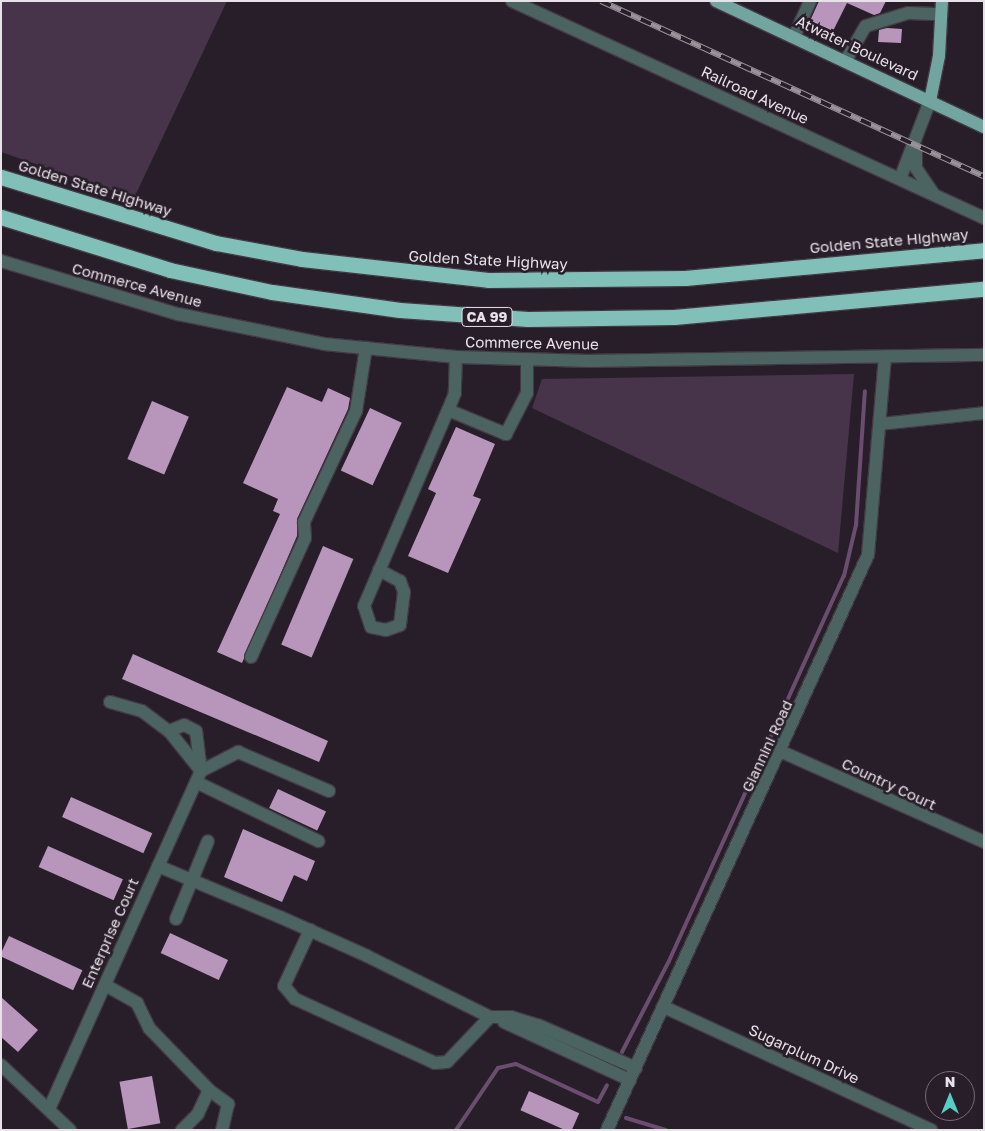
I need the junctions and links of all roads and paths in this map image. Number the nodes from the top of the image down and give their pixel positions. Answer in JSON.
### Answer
{"nodes":[{"id":1,"x":512,"y":1,"type":"edge"},
{"id":2,"x":716,"y":1,"type":"edge"},
{"id":3,"x":810,"y":1,"type":"edge"},
{"id":4,"x":942,"y":1,"type":"edge"},
{"id":5,"x":941,"y":14,"type":"junction"},
{"id":6,"x":794,"y":37,"type":"junction"},
{"id":7,"x":846,"y":60,"type":"junction"},
{"id":8,"x":930,"y":100,"type":"junction"},
{"id":9,"x":984,"y":127,"type":"edge"},
{"id":10,"x":916,"y":145,"type":"junction"},
{"id":11,"x":1,"y":177,"type":"edge"},
{"id":12,"x":900,"y":179,"type":"junction"},
{"id":13,"x":936,"y":196,"type":"junction"},
{"id":14,"x":1,"y":217,"type":"edge"},
{"id":15,"x":984,"y":218,"type":"edge"},
{"id":16,"x":979,"y":250,"type":"edge"},
{"id":17,"x":1,"y":261,"type":"edge"},
{"id":18,"x":984,"y":289,"type":"edge"},
{"id":19,"x":366,"y":348,"type":"junction"},
{"id":20,"x":984,"y":355,"type":"edge"},
{"id":21,"x":456,"y":357,"type":"junction"},
{"id":22,"x":885,"y":357,"type":"junction"},
{"id":23,"x":527,"y":359,"type":"junction"},
{"id":24,"x":448,"y":410,"type":"junction"},
{"id":25,"x":984,"y":413,"type":"edge"},
{"id":26,"x":880,"y":424,"type":"junction"},
{"id":27,"x":380,"y":570,"type":"junction"},
{"id":28,"x":251,"y":657,"type":"dead end"},
{"id":29,"x":110,"y":702,"type":"dead end"},
{"id":30,"x":169,"y":730,"type":"junction"},
{"id":31,"x":782,"y":752,"type":"junction"},
{"id":32,"x":198,"y":776,"type":"junction"},
{"id":33,"x":329,"y":791,"type":"dead end"},
{"id":34,"x":208,"y":841,"type":"dead end"},
{"id":35,"x":318,"y":841,"type":"dead end"},
{"id":36,"x":984,"y":842,"type":"edge"},
{"id":37,"x":158,"y":866,"type":"junction"},
{"id":38,"x":194,"y":880,"type":"junction"},
{"id":39,"x":176,"y":919,"type":"dead end"},
{"id":40,"x":310,"y":930,"type":"junction"},
{"id":41,"x":105,"y":985,"type":"junction"},
{"id":42,"x":664,"y":1007,"type":"junction"},
{"id":43,"x":490,"y":1017,"type":"junction"},
{"id":44,"x":1,"y":1065,"type":"edge"},
{"id":45,"x":636,"y":1068,"type":"junction"},
{"id":46,"x":630,"y":1080,"type":"junction"},
{"id":47,"x":209,"y":1090,"type":"junction"},
{"id":48,"x":49,"y":1109,"type":"junction"},
{"id":49,"x":70,"y":1130,"type":"edge"},
{"id":50,"x":182,"y":1130,"type":"edge"},
{"id":51,"x":222,"y":1130,"type":"edge"},
{"id":52,"x":607,"y":1130,"type":"edge"},
{"id":53,"x":931,"y":1130,"type":"edge"}],
"edges":[{"from":1,"to":12,"type":"street","name":"Railroad Avenue"},
{"from":2,"to":6,"type":"main road","name":"Atwater Boulevard"},
{"from":3,"to":6,"type":"street"},
{"from":4,"to":5,"type":"main road"},
{"from":5,"to":7,"type":"street"},
{"from":5,"to":8,"type":"main road"},
{"from":6,"to":7,"type":"main road","name":"Atwater Boulevard"},
{"from":7,"to":8,"type":"main road","name":"Atwater Boulevard"},
{"from":8,"to":9,"type":"main road","name":"Atwater Boulevard"},
{"from":8,"to":10,"type":"street"},
{"from":10,"to":12,"type":"street"},
{"from":10,"to":13,"type":"street"},
{"from":11,"to":16,"type":"highway","name":"Golden State Highway"},
{"from":12,"to":13,"type":"street","name":"Railroad Avenue"},
{"from":13,"to":15,"type":"street","name":"Railroad Avenue"},
{"from":14,"to":18,"type":"highway","number":"CA 99"},
{"from":17,"to":19,"type":"street","name":"Commerce Avenue"},
{"from":19,"to":21,"type":"street","name":"Commerce Avenue"},
{"from":19,"to":28,"type":"street"},
{"from":20,"to":22,"type":"street","name":"Commerce Avenue"},
{"from":21,"to":23,"type":"street","name":"Commerce Avenue"},
{"from":21,"to":24,"type":"street"},
{"from":22,"to":23,"type":"street","name":"Commerce Avenue"},
{"from":22,"to":26,"type":"street","name":"Giannini Road"},
{"from":23,"to":24,"type":"street"},
{"from":24,"to":27,"type":"street"},
{"from":25,"to":26,"type":"street"},
{"from":26,"to":31,"type":"street","name":"Giannini Road"},
{"from":27,"to":27,"type":"street"},
{"from":29,"to":30,"type":"street"},
{"from":30,"to":32,"type":"street"},
{"from":30,"to":32,"type":"street"},
{"from":31,"to":36,"type":"street","name":"Country Court"},
{"from":31,"to":42,"type":"street","name":"Giannini Road"},
{"from":32,"to":33,"type":"street"},
{"from":32,"to":35,"type":"street"},
{"from":32,"to":37,"type":"street","name":"Enterprise Court"},
{"from":34,"to":38,"type":"street"},
{"from":37,"to":38,"type":"street"},
{"from":37,"to":41,"type":"street","name":"Enterprise Court"},
{"from":38,"to":39,"type":"street"},
{"from":38,"to":40,"type":"street"},
{"from":40,"to":43,"type":"street"},
{"from":40,"to":43,"type":"street"},
{"from":41,"to":47,"type":"street"},
{"from":41,"to":48,"type":"street","name":"Enterprise Court"},
{"from":42,"to":45,"type":"street","name":"Giannini Road"},
{"from":42,"to":53,"type":"street","name":"Sugarplum Drive"},
{"from":43,"to":45,"type":"street"},
{"from":43,"to":46,"type":"street"},
{"from":44,"to":48,"type":"street"},
{"from":45,"to":46,"type":"street","name":"Giannini Road"},
{"from":46,"to":52,"type":"street","name":"Giannini Road"},
{"from":47,"to":50,"type":"street"},
{"from":47,"to":51,"type":"street"},
{"from":48,"to":49,"type":"street"}]}
